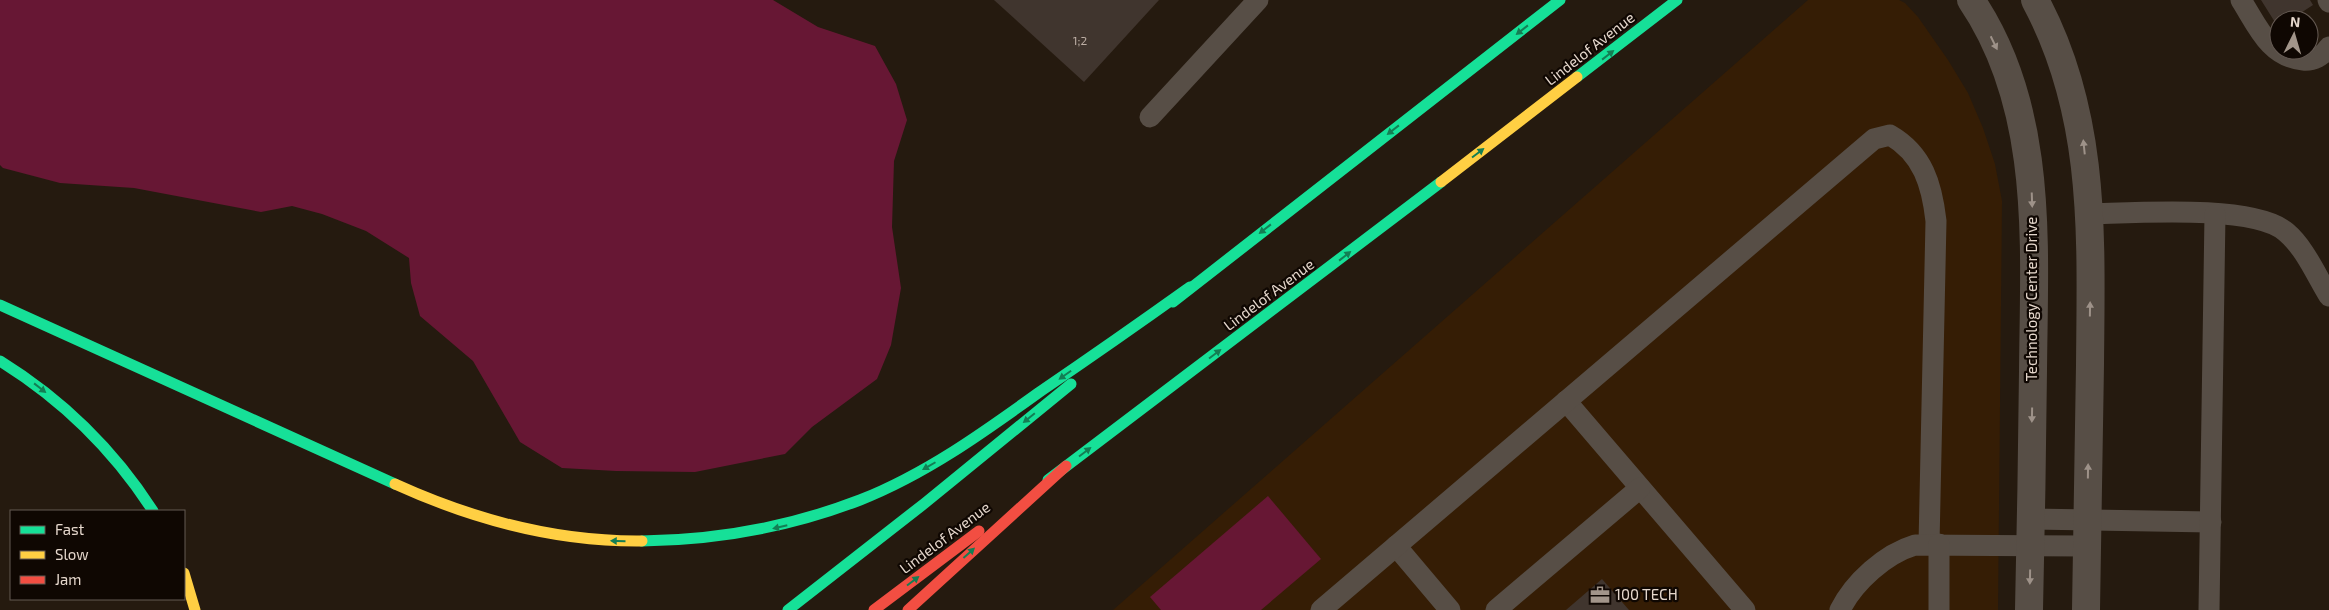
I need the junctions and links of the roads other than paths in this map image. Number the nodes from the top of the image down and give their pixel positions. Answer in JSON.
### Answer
{"nodes":[{"id":1,"x":1258,"y":0,"type":"edge"},
{"id":2,"x":1560,"y":0,"type":"edge"},
{"id":3,"x":1677,"y":0,"type":"edge"},
{"id":4,"x":1971,"y":0,"type":"edge"},
{"id":5,"x":2035,"y":0,"type":"edge"},
{"id":6,"x":2242,"y":0,"type":"edge"},
{"id":7,"x":2329,"y":47,"type":"edge"},
{"id":8,"x":1150,"y":117,"type":"dead end"},
{"id":9,"x":2090,"y":214,"type":"junction"},
{"id":10,"x":2215,"y":214,"type":"junction"},
{"id":11,"x":1190,"y":287,"type":"junction"},
{"id":12,"x":2329,"y":296,"type":"edge"},
{"id":13,"x":0,"y":306,"type":"edge"},
{"id":14,"x":0,"y":361,"type":"edge"},
{"id":15,"x":1566,"y":401,"type":"junction"},
{"id":16,"x":1066,"y":466,"type":"junction"},
{"id":17,"x":1640,"y":488,"type":"junction"},
{"id":18,"x":152,"y":510,"type":"edge"},
{"id":19,"x":2211,"y":522,"type":"junction"},
{"id":20,"x":2031,"y":532,"type":"junction"},
{"id":21,"x":2087,"y":533,"type":"junction"},
{"id":22,"x":1934,"y":544,"type":"junction"},
{"id":23,"x":1396,"y":546,"type":"junction"},
{"id":24,"x":185,"y":577,"type":"edge"},
{"id":25,"x":195,"y":610,"type":"edge"},
{"id":26,"x":788,"y":610,"type":"edge"},
{"id":27,"x":874,"y":610,"type":"edge"},
{"id":28,"x":908,"y":610,"type":"edge"},
{"id":29,"x":1321,"y":610,"type":"edge"},
{"id":30,"x":1450,"y":610,"type":"edge"},
{"id":31,"x":1496,"y":610,"type":"edge"},
{"id":32,"x":1745,"y":610,"type":"edge"},
{"id":33,"x":1840,"y":610,"type":"edge"},
{"id":34,"x":1938,"y":610,"type":"edge"},
{"id":35,"x":2029,"y":610,"type":"edge"},
{"id":36,"x":2086,"y":610,"type":"edge"},
{"id":37,"x":2209,"y":610,"type":"edge"}],
"edges":[{"from":1,"to":8,"type":"lane"},
{"from":2,"to":11,"type":"main road","one_way":true},
{"from":16,"to":3,"type":"main road","name":"Lindelof Avenue","one_way":true},
{"from":4,"to":20,"type":"street","name":"Technology Center Drive","one_way":true},
{"from":9,"to":5,"type":"street","one_way":true},
{"from":6,"to":7,"type":"lane"},
{"from":9,"to":10,"type":"lane"},
{"from":21,"to":9,"type":"street","one_way":true},
{"from":10,"to":12,"type":"lane"},
{"from":10,"to":19,"type":"lane"},
{"from":11,"to":13,"type":"main road","one_way":true},
{"from":11,"to":26,"type":"main road","one_way":true},
{"from":14,"to":18,"type":"main road","one_way":true},
{"from":15,"to":17,"type":"lane"},
{"from":15,"to":22,"type":"lane"},
{"from":15,"to":23,"type":"lane"},
{"from":27,"to":16,"type":"main road","name":"Lindelof Avenue","one_way":true},
{"from":28,"to":16,"type":"main road","one_way":true},
{"from":17,"to":31,"type":"lane"},
{"from":17,"to":32,"type":"lane"},
{"from":19,"to":21,"type":"lane"},
{"from":19,"to":37,"type":"lane"},
{"from":20,"to":21,"type":"lane"},
{"from":20,"to":22,"type":"lane"},
{"from":20,"to":35,"type":"street","name":"Technology Center Drive","one_way":true},
{"from":21,"to":36,"type":"street"},
{"from":22,"to":33,"type":"lane"},
{"from":22,"to":34,"type":"lane"},
{"from":23,"to":29,"type":"lane"},
{"from":23,"to":30,"type":"lane"},
{"from":24,"to":25,"type":"main road"}]}
